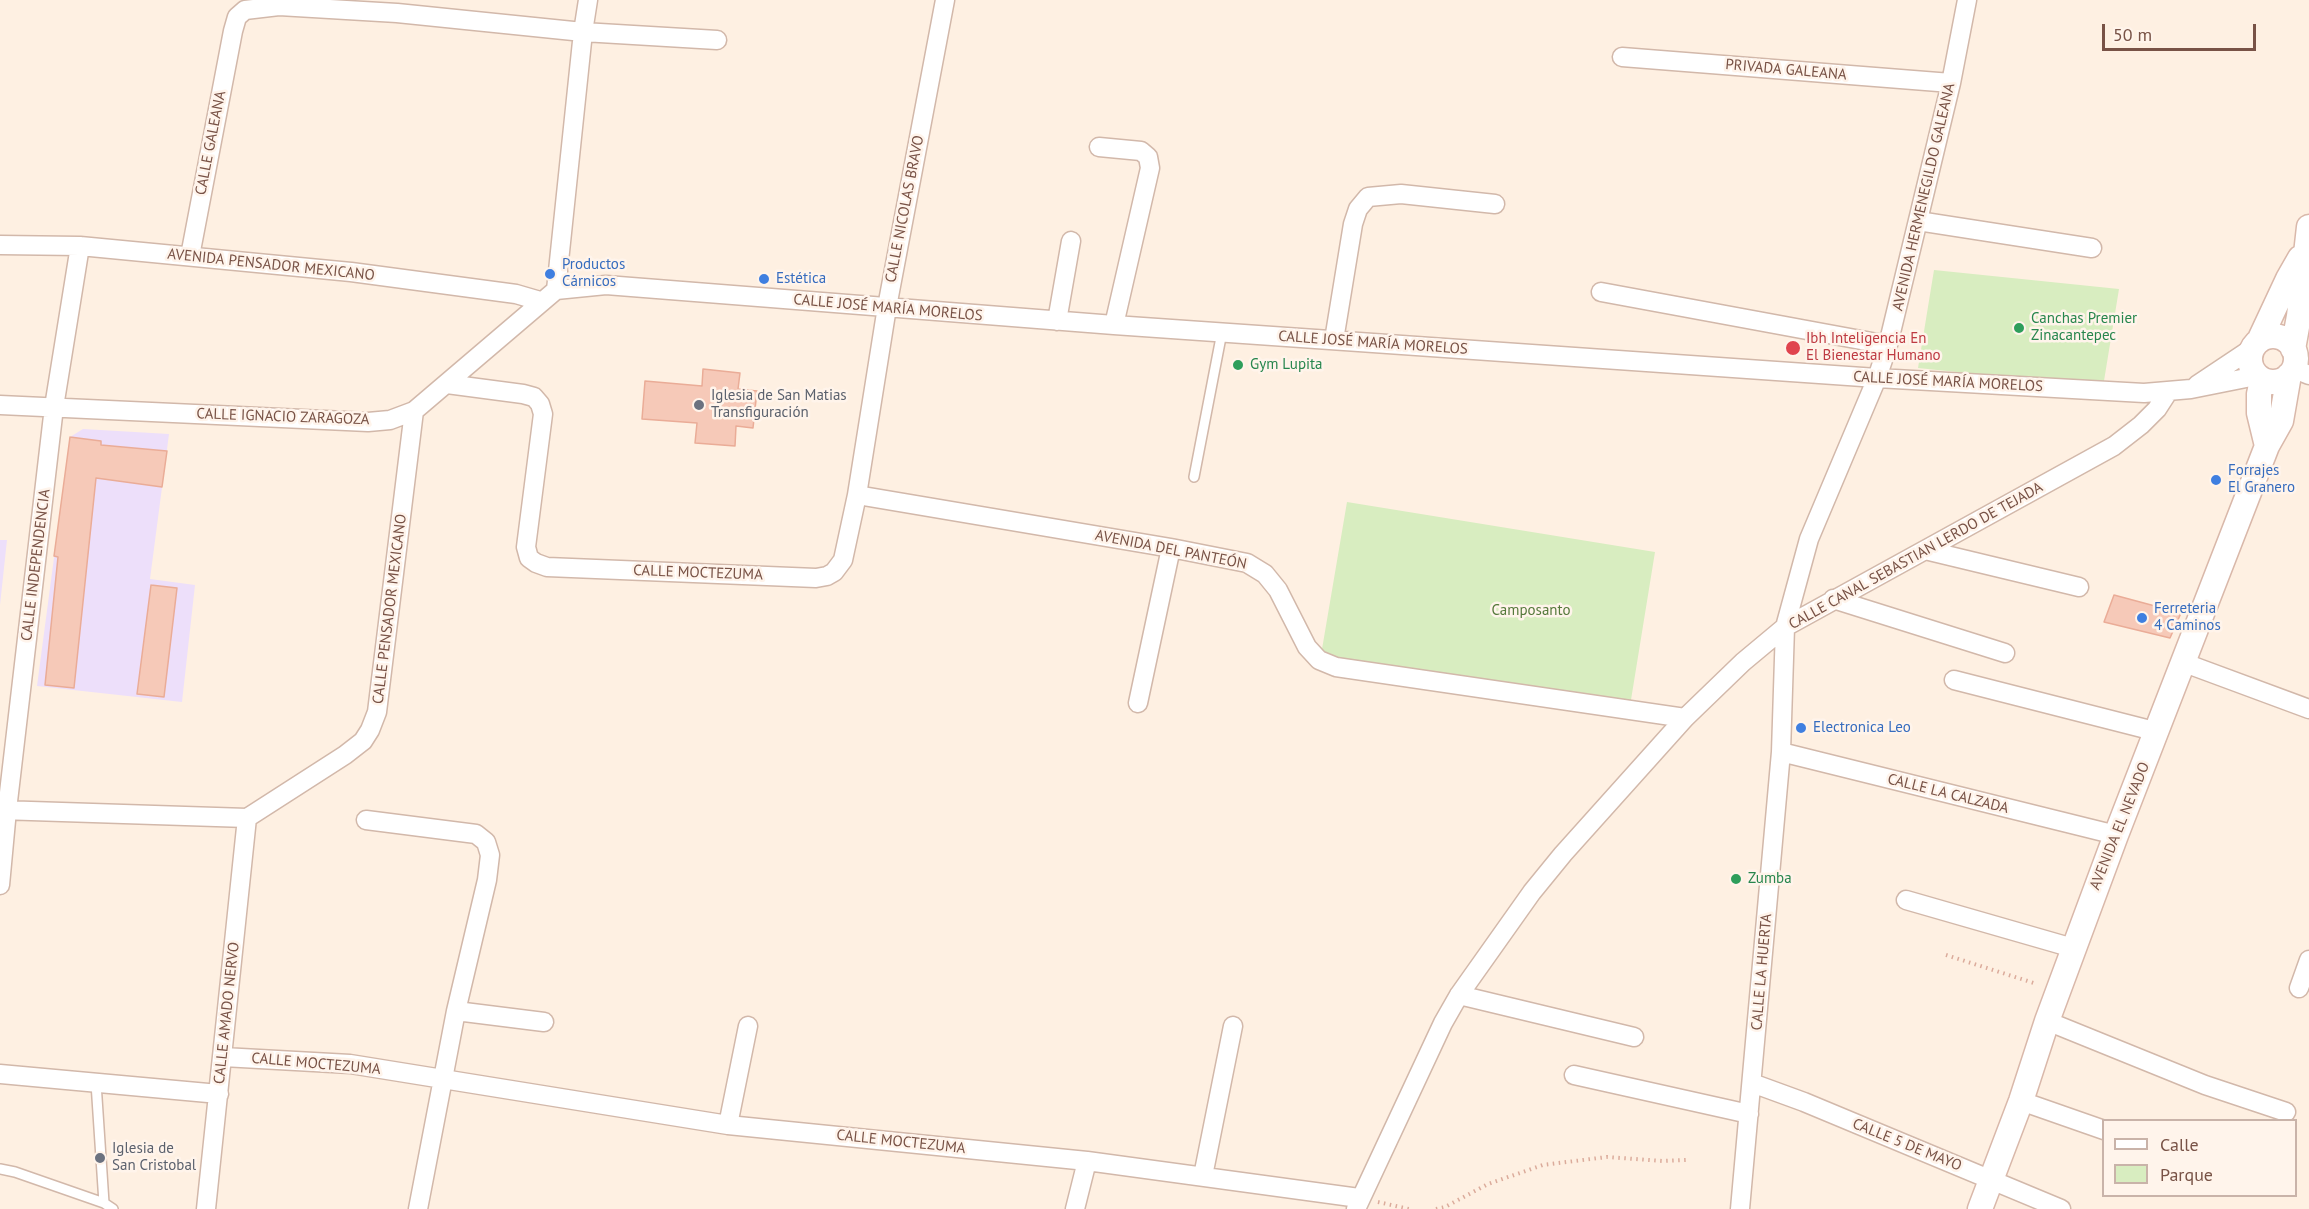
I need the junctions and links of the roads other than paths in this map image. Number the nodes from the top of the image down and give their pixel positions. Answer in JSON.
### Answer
{"nodes":[{"id":1,"x":588,"y":0,"type":"edge"},
{"id":2,"x":945,"y":0,"type":"edge"},
{"id":3,"x":1966,"y":0,"type":"edge"},
{"id":4,"x":583,"y":32,"type":"junction"},
{"id":5,"x":717,"y":40,"type":"dead end"},
{"id":6,"x":1622,"y":57,"type":"dead end"},
{"id":7,"x":1951,"y":84,"type":"junction"},
{"id":8,"x":1099,"y":147,"type":"dead end"},
{"id":9,"x":1495,"y":204,"type":"dead end"},
{"id":10,"x":1918,"y":221,"type":"junction"},
{"id":11,"x":2307,"y":237,"type":"edge"},
{"id":12,"x":1071,"y":241,"type":"dead end"},
{"id":13,"x":0,"y":245,"type":"edge"},
{"id":14,"x":80,"y":246,"type":"junction"},
{"id":15,"x":2092,"y":248,"type":"dead end"},
{"id":16,"x":190,"y":256,"type":"junction"},
{"id":17,"x":556,"y":290,"type":"junction"},
{"id":18,"x":1600,"y":292,"type":"dead end"},
{"id":19,"x":540,"y":302,"type":"junction"},
{"id":20,"x":887,"y":307,"type":"junction"},
{"id":21,"x":1057,"y":321,"type":"junction"},
{"id":22,"x":1114,"y":325,"type":"junction"},
{"id":23,"x":1222,"y":332,"type":"junction"},
{"id":24,"x":1334,"y":340,"type":"junction"},
{"id":25,"x":2257,"y":344,"type":"junction"},
{"id":26,"x":1888,"y":345,"type":"junction"},
{"id":27,"x":2298,"y":360,"type":"edge"},
{"id":28,"x":1877,"y":378,"type":"junction"},
{"id":29,"x":2259,"y":378,"type":"junction"},
{"id":30,"x":447,"y":384,"type":"junction"},
{"id":31,"x":2191,"y":389,"type":"junction"},
{"id":32,"x":2168,"y":392,"type":"junction"},
{"id":33,"x":0,"y":405,"type":"edge"},
{"id":34,"x":54,"y":407,"type":"junction"},
{"id":35,"x":414,"y":411,"type":"junction"},
{"id":36,"x":2267,"y":446,"type":"junction"},
{"id":37,"x":1194,"y":477,"type":"dead end"},
{"id":38,"x":856,"y":495,"type":"junction"},
{"id":39,"x":1171,"y":548,"type":"junction"},
{"id":40,"x":1925,"y":550,"type":"junction"},
{"id":41,"x":843,"y":560,"type":"joint"},
{"id":42,"x":2079,"y":587,"type":"dead end"},
{"id":43,"x":1833,"y":599,"type":"junction"},
{"id":44,"x":1785,"y":627,"type":"junction"},
{"id":45,"x":2004,"y":653,"type":"dead end"},
{"id":46,"x":2182,"y":662,"type":"junction"},
{"id":47,"x":1954,"y":680,"type":"dead end"},
{"id":48,"x":1137,"y":703,"type":"dead end"},
{"id":49,"x":2309,"y":709,"type":"edge"},
{"id":50,"x":1685,"y":718,"type":"junction"},
{"id":51,"x":2158,"y":732,"type":"junction"},
{"id":52,"x":1781,"y":752,"type":"junction"},
{"id":53,"x":3,"y":810,"type":"edge"},
{"id":54,"x":247,"y":818,"type":"junction"},
{"id":55,"x":366,"y":820,"type":"dead end"},
{"id":56,"x":2116,"y":835,"type":"junction"},
{"id":57,"x":0,"y":885,"type":"edge"},
{"id":58,"x":1906,"y":900,"type":"dead end"},
{"id":59,"x":2073,"y":948,"type":"junction"},
{"id":60,"x":2309,"y":960,"type":"edge"},
{"id":61,"x":2299,"y":988,"type":"dead end"},
{"id":62,"x":1459,"y":995,"type":"junction"},
{"id":63,"x":456,"y":1011,"type":"junction"},
{"id":64,"x":2047,"y":1021,"type":"junction"},
{"id":65,"x":544,"y":1022,"type":"dead end"},
{"id":66,"x":748,"y":1026,"type":"dead end"},
{"id":67,"x":1233,"y":1026,"type":"dead end"},
{"id":68,"x":1634,"y":1037,"type":"dead end"},
{"id":69,"x":222,"y":1057,"type":"junction"},
{"id":70,"x":0,"y":1074,"type":"edge"},
{"id":71,"x":1574,"y":1075,"type":"dead end"},
{"id":72,"x":444,"y":1080,"type":"junction"},
{"id":73,"x":96,"y":1083,"type":"junction"},
{"id":74,"x":1752,"y":1083,"type":"junction"},
{"id":75,"x":219,"y":1094,"type":"junction"},
{"id":76,"x":2021,"y":1101,"type":"junction"},
{"id":77,"x":2286,"y":1112,"type":"dead end"},
{"id":78,"x":1749,"y":1114,"type":"junction"},
{"id":79,"x":728,"y":1125,"type":"junction"},
{"id":80,"x":2102,"y":1130,"type":"edge"},
{"id":81,"x":1087,"y":1161,"type":"junction"},
{"id":82,"x":0,"y":1169,"type":"edge"},
{"id":83,"x":1203,"y":1176,"type":"junction"},
{"id":84,"x":1990,"y":1179,"type":"junction"},
{"id":85,"x":104,"y":1203,"type":"junction"},
{"id":86,"x":1358,"y":1204,"type":"edge"},
{"id":87,"x":113,"y":1209,"type":"edge"},
{"id":88,"x":206,"y":1209,"type":"edge"},
{"id":89,"x":418,"y":1209,"type":"edge"},
{"id":90,"x":1075,"y":1209,"type":"edge"},
{"id":91,"x":1740,"y":1209,"type":"edge"},
{"id":92,"x":1980,"y":1209,"type":"edge"},
{"id":93,"x":2061,"y":1209,"type":"edge"}],
"edges":[{"from":1,"to":4,"type":"street"},
{"from":2,"to":20,"type":"street","name":"CALLE NICOLAS BRAVO"},
{"from":3,"to":7,"type":"street","name":"AVENIDA HERMENEGILDO GALEANA"},
{"from":4,"to":5,"type":"street"},
{"from":4,"to":16,"type":"street","name":"CALLE GALEANA"},
{"from":4,"to":17,"type":"street"},
{"from":6,"to":7,"type":"street","name":"PRIVADA GALEANA"},
{"from":7,"to":10,"type":"street","name":"AVENIDA HERMENEGILDO GALEANA"},
{"from":8,"to":22,"type":"street"},
{"from":9,"to":24,"type":"street"},
{"from":10,"to":15,"type":"street"},
{"from":10,"to":26,"type":"street","name":"AVENIDA HERMENEGILDO GALEANA"},
{"from":11,"to":25,"type":"street"},
{"from":11,"to":27,"type":"street","name":"AVENIDA EL NEVADO"},
{"from":12,"to":21,"type":"street"},
{"from":13,"to":14,"type":"street","name":"AVENIDA PENSADOR MEXICANO"},
{"from":14,"to":16,"type":"street","name":"AVENIDA PENSADOR MEXICANO"},
{"from":14,"to":34,"type":"street","name":"CALLE INDEPENDENCIA"},
{"from":16,"to":19,"type":"street","name":"AVENIDA PENSADOR MEXICANO"},
{"from":17,"to":19,"type":"street","name":"CALLE IGNACIO ZARAGOZA"},
{"from":17,"to":20,"type":"street","name":"CALLE JOSÉ MARÍA MORELOS"},
{"from":18,"to":26,"type":"street"},
{"from":19,"to":30,"type":"street","name":"CALLE IGNACIO ZARAGOZA"},
{"from":20,"to":21,"type":"street","name":"CALLE JOSÉ MARÍA MORELOS"},
{"from":20,"to":38,"type":"street","name":"CALLE NICOLAS BRAVO"},
{"from":21,"to":22,"type":"street","name":"CALLE JOSÉ MARÍA MORELOS"},
{"from":22,"to":23,"type":"street","name":"CALLE JOSÉ MARÍA MORELOS"},
{"from":23,"to":24,"type":"street","name":"CALLE JOSÉ MARÍA MORELOS"},
{"from":23,"to":37,"type":"lane"},
{"from":24,"to":28,"type":"street","name":"CALLE JOSÉ MARÍA MORELOS"},
{"from":25,"to":27,"type":"street"},
{"from":25,"to":29,"type":"street"},
{"from":25,"to":31,"type":"street","name":"CALLE JOSÉ MARÍA MORELOS"},
{"from":26,"to":28,"type":"street","name":"AVENIDA HERMENEGILDO GALEANA"},
{"from":27,"to":29,"type":"street"},
{"from":27,"to":36,"type":"street","name":"AVENIDA EL NEVADO"},
{"from":28,"to":32,"type":"street","name":"CALLE JOSÉ MARÍA MORELOS"},
{"from":28,"to":44,"type":"street","name":"AVENIDA HERMENEGILDO GALEANA"},
{"from":29,"to":31,"type":"street","name":"CALLE JOSÉ MARÍA MORELOS"},
{"from":29,"to":36,"type":"street"},
{"from":30,"to":35,"type":"street","name":"CALLE IGNACIO ZARAGOZA"},
{"from":30,"to":41,"type":"street","name":"CALLE MOCTEZUMA"},
{"from":31,"to":32,"type":"street","name":"CALLE JOSÉ MARÍA MORELOS"},
{"from":32,"to":40,"type":"street","name":"CALLE CANAL SEBASTIAN LERDO DE TEJADA"},
{"from":33,"to":34,"type":"street","name":"CALLE IGNACIO ZARAGOZA"},
{"from":34,"to":35,"type":"street","name":"CALLE IGNACIO ZARAGOZA"},
{"from":34,"to":53,"type":"street","name":"CALLE INDEPENDENCIA"},
{"from":35,"to":54,"type":"street","name":"CALLE PENSADOR MEXICANO"},
{"from":36,"to":46,"type":"street","name":"AVENIDA EL NEVADO"},
{"from":38,"to":39,"type":"street","name":"AVENIDA DEL PANTEÓN"},
{"from":38,"to":41,"type":"street","name":"CALLE NICOLAS BRAVO"},
{"from":39,"to":48,"type":"street"},
{"from":39,"to":50,"type":"street","name":"AVENIDA DEL PANTEÓN"},
{"from":40,"to":42,"type":"street"},
{"from":40,"to":43,"type":"street","name":"CALLE CANAL SEBASTIAN LERDO DE TEJADA"},
{"from":43,"to":44,"type":"street","name":"CALLE CANAL SEBASTIAN LERDO DE TEJADA"},
{"from":43,"to":45,"type":"street"},
{"from":44,"to":50,"type":"street","name":"CALLE CANAL SEBASTIAN LERDO DE TEJADA"},
{"from":44,"to":52,"type":"street","name":"CALLE LA HUERTA"},
{"from":46,"to":49,"type":"street"},
{"from":46,"to":51,"type":"street","name":"AVENIDA EL NEVADO"},
{"from":47,"to":51,"type":"street"},
{"from":50,"to":62,"type":"street","name":"CALLE CANAL SEBASTIAN LERDO DE TEJADA"},
{"from":51,"to":56,"type":"street","name":"AVENIDA EL NEVADO"},
{"from":52,"to":56,"type":"street","name":"CALLE LA CALZADA"},
{"from":52,"to":74,"type":"street","name":"CALLE LA HUERTA"},
{"from":53,"to":54,"type":"street"},
{"from":53,"to":57,"type":"street","name":"CALLE INDEPENDENCIA"},
{"from":54,"to":69,"type":"street","name":"CALLE AMADO NERVO"},
{"from":55,"to":63,"type":"street"},
{"from":56,"to":59,"type":"street","name":"AVENIDA EL NEVADO"},
{"from":58,"to":59,"type":"street"},
{"from":59,"to":64,"type":"street","name":"AVENIDA EL NEVADO"},
{"from":60,"to":61,"type":"street"},
{"from":62,"to":68,"type":"street"},
{"from":62,"to":86,"type":"street","name":"CALLE CANAL SEBASTIAN LERDO DE TEJADA"},
{"from":63,"to":65,"type":"street"},
{"from":63,"to":72,"type":"street"},
{"from":64,"to":76,"type":"street","name":"AVENIDA EL NEVADO"},
{"from":64,"to":77,"type":"street"},
{"from":66,"to":79,"type":"street"},
{"from":67,"to":83,"type":"street"},
{"from":69,"to":72,"type":"street","name":"CALLE MOCTEZUMA"},
{"from":69,"to":75,"type":"street","name":"CALLE AMADO NERVO"},
{"from":70,"to":73,"type":"street"},
{"from":71,"to":78,"type":"street"},
{"from":72,"to":79,"type":"street","name":"CALLE MOCTEZUMA"},
{"from":72,"to":89,"type":"street"},
{"from":73,"to":75,"type":"street"},
{"from":73,"to":85,"type":"lane"},
{"from":74,"to":78,"type":"street","name":"CALLE LA HUERTA"},
{"from":74,"to":84,"type":"street","name":"CALLE 5 DE MAYO"},
{"from":75,"to":88,"type":"street","name":"CALLE AMADO NERVO"},
{"from":76,"to":80,"type":"street"},
{"from":76,"to":84,"type":"street","name":"AVENIDA EL NEVADO"},
{"from":78,"to":91,"type":"street","name":"CALLE LA HUERTA"},
{"from":79,"to":81,"type":"street","name":"CALLE MOCTEZUMA"},
{"from":81,"to":83,"type":"street","name":"CALLE MOCTEZUMA"},
{"from":81,"to":90,"type":"street"},
{"from":82,"to":85,"type":"lane"},
{"from":83,"to":86,"type":"street","name":"CALLE MOCTEZUMA"},
{"from":84,"to":92,"type":"street","name":"AVENIDA EL NEVADO"},
{"from":84,"to":93,"type":"street","name":"CALLE 5 DE MAYO"},
{"from":85,"to":87,"type":"lane"}]}
